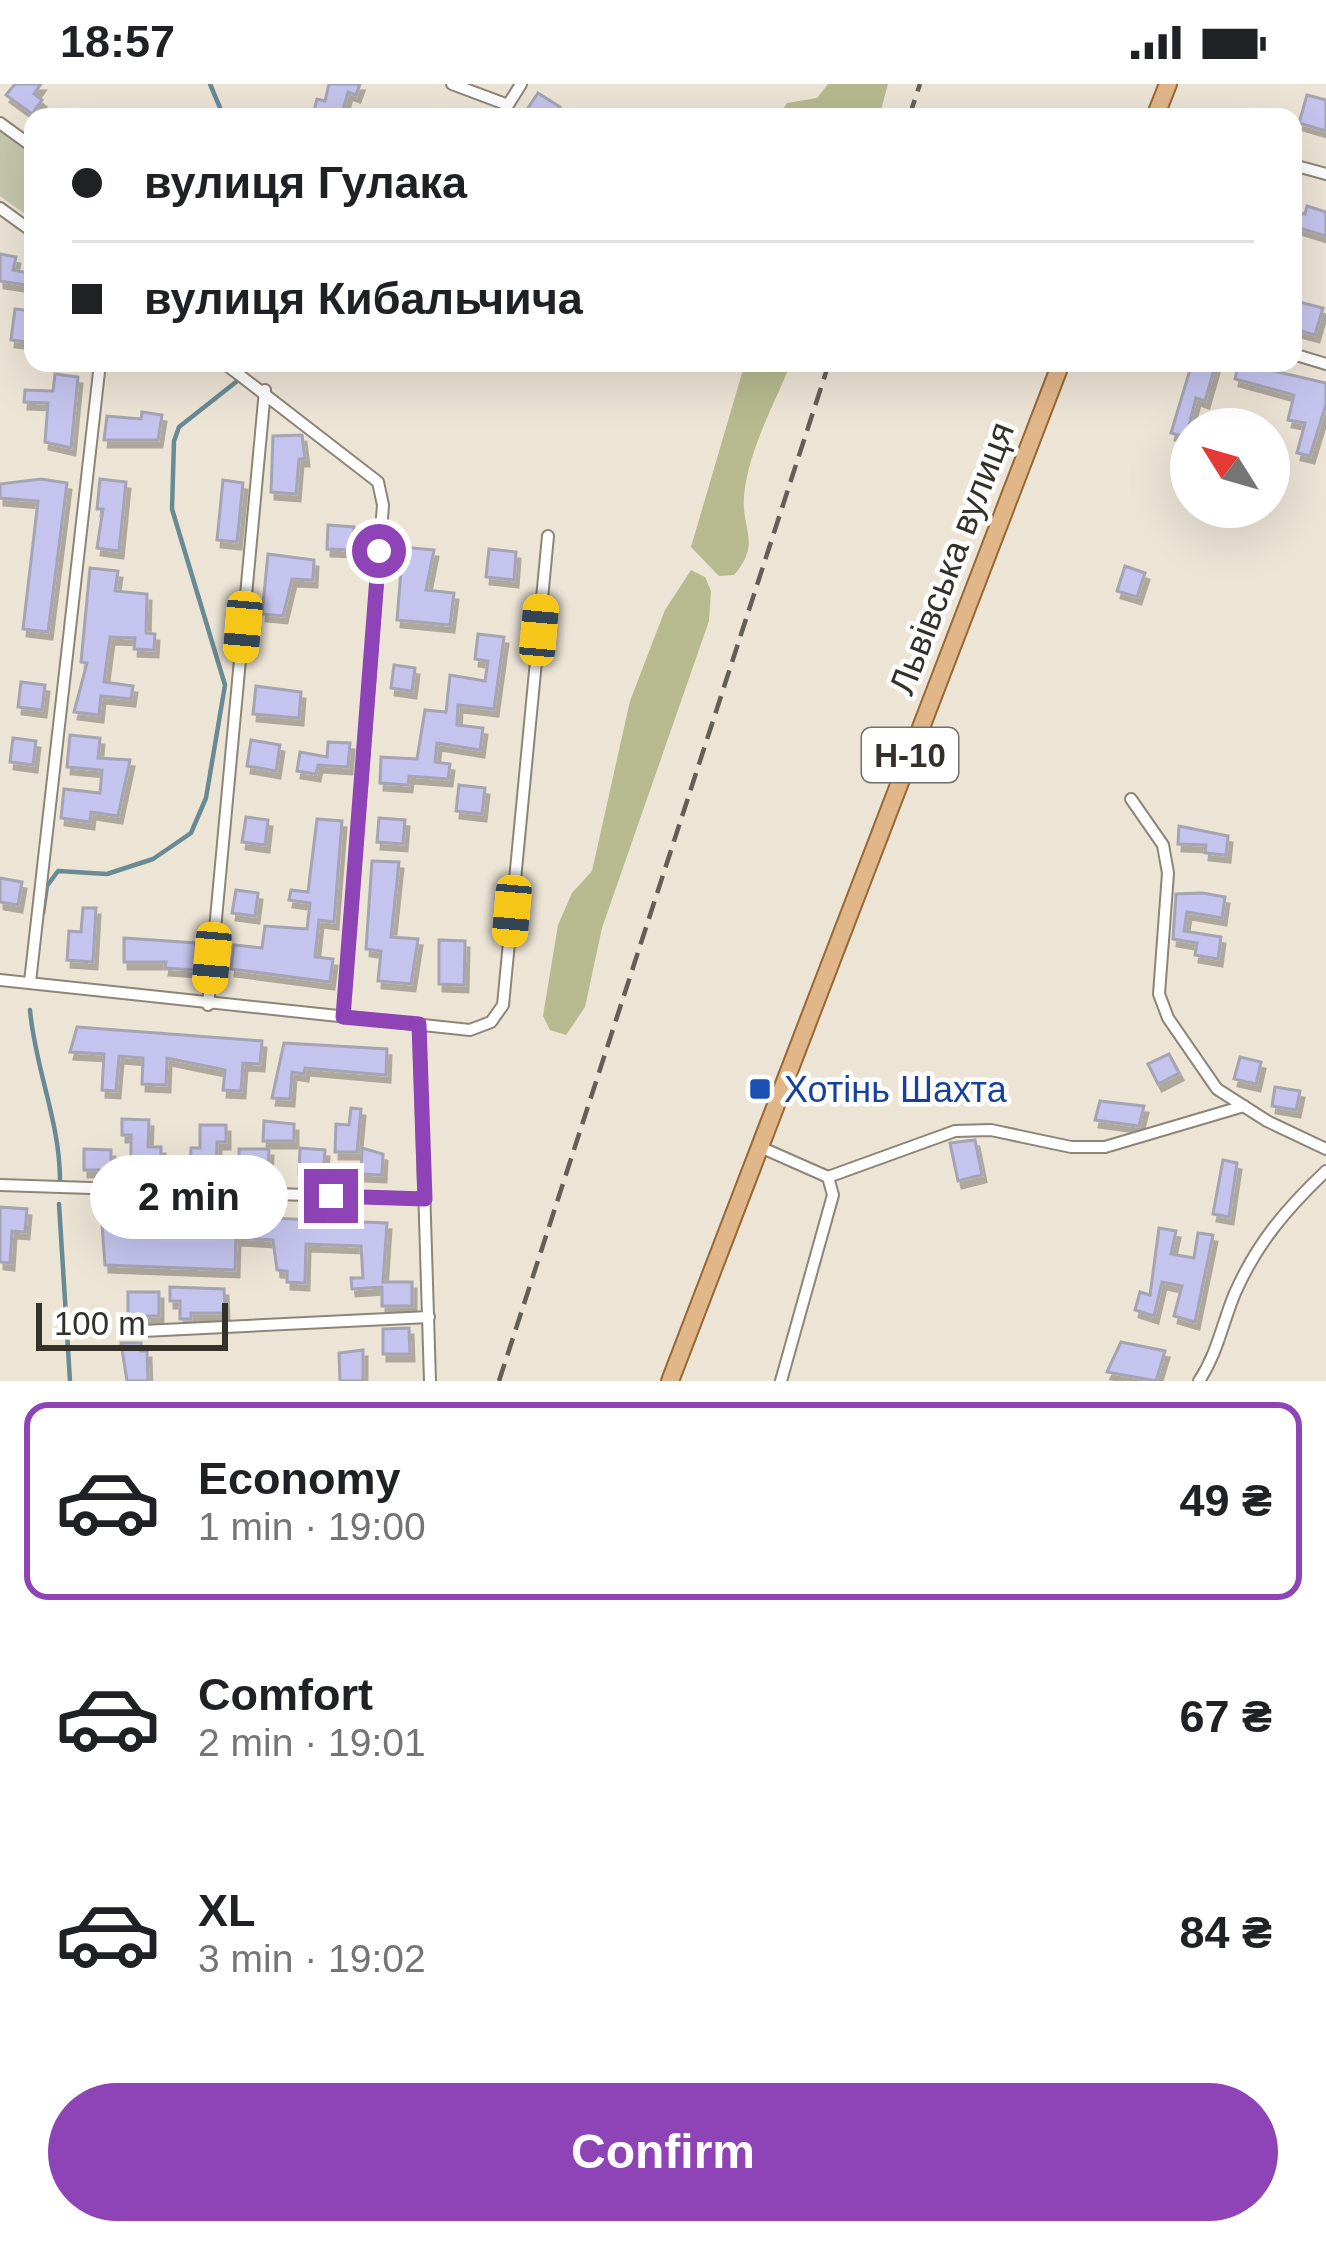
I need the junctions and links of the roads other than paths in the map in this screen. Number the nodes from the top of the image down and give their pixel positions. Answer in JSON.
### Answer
{"nodes":[{"id":1,"x":452,"y":84,"type":"edge"},
{"id":2,"x":521,"y":84,"type":"edge"},
{"id":3,"x":99,"y":372,"type":"edge"},
{"id":4,"x":238,"y":372,"type":"edge"},
{"id":5,"x":1057,"y":372,"type":"edge"},
{"id":6,"x":265,"y":390,"type":"junction"},
{"id":7,"x":548,"y":536,"type":"dead end"},
{"id":8,"x":1131,"y":799,"type":"dead end"},
{"id":9,"x":0,"y":980,"type":"edge"},
{"id":10,"x":30,"y":982,"type":"junction"},
{"id":11,"x":208,"y":1005,"type":"junction"},
{"id":12,"x":343,"y":1017,"type":"junction"},
{"id":13,"x":419,"y":1024,"type":"junction"},
{"id":14,"x":1244,"y":1106,"type":"junction"},
{"id":15,"x":760,"y":1147,"type":"junction"},
{"id":16,"x":1326,"y":1149,"type":"edge"},
{"id":17,"x":1326,"y":1171,"type":"edge"},
{"id":18,"x":828,"y":1177,"type":"junction"},
{"id":19,"x":0,"y":1185,"type":"edge"},
{"id":20,"x":425,"y":1199,"type":"junction"},
{"id":21,"x":429,"y":1317,"type":"junction"},
{"id":22,"x":143,"y":1330,"type":"dead end"},
{"id":23,"x":430,"y":1381,"type":"edge"},
{"id":24,"x":670,"y":1381,"type":"edge"},
{"id":25,"x":781,"y":1381,"type":"edge"},
{"id":26,"x":1199,"y":1381,"type":"edge"}],
"edges":[{"from":1,"to":2,"type":"street"},
{"from":3,"to":10,"type":"street"},
{"from":4,"to":6,"type":"street"},
{"from":5,"to":15,"type":"main road","name":"Львівська вулиця","number":"Н-10"},
{"from":6,"to":11,"type":"street"},
{"from":6,"to":12,"type":"street"},
{"from":7,"to":13,"type":"street"},
{"from":8,"to":14,"type":"street"},
{"from":9,"to":10,"type":"street"},
{"from":10,"to":11,"type":"street"},
{"from":11,"to":12,"type":"street"},
{"from":12,"to":13,"type":"street"},
{"from":13,"to":20,"type":"street"},
{"from":14,"to":16,"type":"street"},
{"from":14,"to":18,"type":"street"},
{"from":15,"to":18,"type":"street"},
{"from":15,"to":24,"type":"main road","name":"Львівська вулиця","number":"Н-10"},
{"from":17,"to":26,"type":"street"},
{"from":18,"to":25,"type":"street"},
{"from":19,"to":20,"type":"street"},
{"from":20,"to":21,"type":"street"},
{"from":21,"to":22,"type":"street"},
{"from":21,"to":23,"type":"street"}]}
